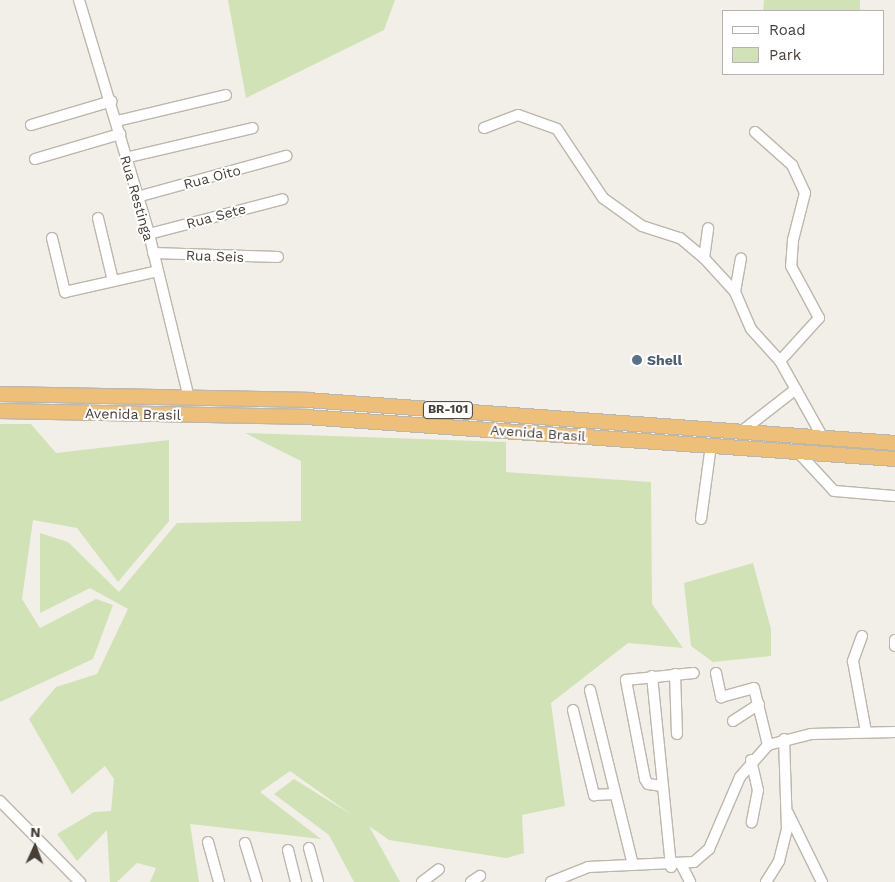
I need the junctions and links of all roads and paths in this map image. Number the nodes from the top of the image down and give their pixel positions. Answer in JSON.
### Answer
{"nodes":[{"id":1,"x":79,"y":0,"type":"edge"},
{"id":2,"x":226,"y":95,"type":"dead end"},
{"id":3,"x":112,"y":101,"type":"junction"},
{"id":4,"x":117,"y":120,"type":"junction"},
{"id":5,"x":31,"y":125,"type":"dead end"},
{"id":6,"x":253,"y":128,"type":"dead end"},
{"id":7,"x":484,"y":128,"type":"dead end"},
{"id":8,"x":754,"y":132,"type":"dead end"},
{"id":9,"x":120,"y":134,"type":"junction"},
{"id":10,"x":286,"y":156,"type":"dead end"},
{"id":11,"x":125,"y":158,"type":"junction"},
{"id":12,"x":35,"y":159,"type":"dead end"},
{"id":13,"x":137,"y":197,"type":"junction"},
{"id":14,"x":283,"y":199,"type":"dead end"},
{"id":15,"x":98,"y":218,"type":"dead end"},
{"id":16,"x":708,"y":228,"type":"dead end"},
{"id":17,"x":149,"y":234,"type":"junction"},
{"id":18,"x":52,"y":238,"type":"dead end"},
{"id":19,"x":153,"y":253,"type":"junction"},
{"id":20,"x":278,"y":257,"type":"dead end"},
{"id":21,"x":704,"y":258,"type":"junction"},
{"id":22,"x":741,"y":258,"type":"dead end"},
{"id":23,"x":158,"y":271,"type":"junction"},
{"id":24,"x":112,"y":281,"type":"junction"},
{"id":25,"x":735,"y":292,"type":"junction"},
{"id":26,"x":780,"y":361,"type":"junction"},
{"id":27,"x":796,"y":389,"type":"junction"},
{"id":28,"x":0,"y":394,"type":"edge"},
{"id":29,"x":189,"y":398,"type":"junction"},
{"id":30,"x":0,"y":411,"type":"edge"},
{"id":31,"x":742,"y":432,"type":"junction"},
{"id":32,"x":822,"y":438,"type":"junction"},
{"id":33,"x":895,"y":444,"type":"edge"},
{"id":34,"x":711,"y":445,"type":"junction"},
{"id":35,"x":797,"y":451,"type":"junction"},
{"id":36,"x":895,"y":459,"type":"edge"},
{"id":37,"x":895,"y":496,"type":"edge"},
{"id":38,"x":701,"y":519,"type":"dead end"},
{"id":39,"x":862,"y":636,"type":"dead end"},
{"id":40,"x":895,"y":640,"type":"edge"},
{"id":41,"x":895,"y":646,"type":"edge"},
{"id":42,"x":694,"y":673,"type":"dead end"},
{"id":43,"x":716,"y":673,"type":"dead end"},
{"id":44,"x":675,"y":674,"type":"junction"},
{"id":45,"x":652,"y":676,"type":"junction"},
{"id":46,"x":590,"y":690,"type":"dead end"},
{"id":47,"x":758,"y":704,"type":"junction"},
{"id":48,"x":573,"y":710,"type":"dead end"},
{"id":49,"x":733,"y":721,"type":"dead end"},
{"id":50,"x":866,"y":732,"type":"junction"},
{"id":51,"x":895,"y":732,"type":"edge"},
{"id":52,"x":677,"y":734,"type":"dead end"},
{"id":53,"x":784,"y":739,"type":"junction"},
{"id":54,"x":768,"y":745,"type":"junction"},
{"id":55,"x":751,"y":760,"type":"junction"},
{"id":56,"x":662,"y":786,"type":"junction"},
{"id":57,"x":615,"y":794,"type":"junction"},
{"id":58,"x":0,"y":801,"type":"edge"},
{"id":59,"x":788,"y":813,"type":"junction"},
{"id":60,"x":752,"y":822,"type":"dead end"},
{"id":61,"x":208,"y":842,"type":"dead end"},
{"id":62,"x":246,"y":842,"type":"dead end"},
{"id":63,"x":309,"y":848,"type":"dead end"},
{"id":64,"x":288,"y":850,"type":"dead end"},
{"id":65,"x":633,"y":865,"type":"junction"},
{"id":66,"x":682,"y":866,"type":"junction"},
{"id":67,"x":671,"y":867,"type":"junction"},
{"id":68,"x":438,"y":869,"type":"dead end"},
{"id":69,"x":76,"y":881,"type":"edge"},
{"id":70,"x":219,"y":882,"type":"edge"},
{"id":71,"x":257,"y":882,"type":"edge"},
{"id":72,"x":296,"y":882,"type":"edge"},
{"id":73,"x":318,"y":882,"type":"edge"},
{"id":74,"x":422,"y":882,"type":"edge"},
{"id":75,"x":551,"y":882,"type":"edge"},
{"id":76,"x":690,"y":882,"type":"edge"},
{"id":77,"x":766,"y":882,"type":"edge"},
{"id":78,"x":822,"y":882,"type":"edge"}],
"edges":[{"from":1,"to":3,"type":"street","name":"Rua Restinga"},
{"from":2,"to":4,"type":"street"},
{"from":3,"to":4,"type":"street","name":"Rua Restinga"},
{"from":3,"to":5,"type":"street"},
{"from":4,"to":9,"type":"street","name":"Rua Restinga"},
{"from":6,"to":11,"type":"street"},
{"from":7,"to":21,"type":"street"},
{"from":8,"to":26,"type":"street"},
{"from":9,"to":11,"type":"street","name":"Rua Restinga"},
{"from":9,"to":12,"type":"street"},
{"from":10,"to":13,"type":"street","name":"Rua Oito"},
{"from":11,"to":13,"type":"street","name":"Rua Restinga"},
{"from":13,"to":17,"type":"street","name":"Rua Restinga"},
{"from":14,"to":17,"type":"street","name":"Rua Sete"},
{"from":15,"to":24,"type":"street"},
{"from":16,"to":21,"type":"street"},
{"from":17,"to":19,"type":"street","name":"Rua Restinga"},
{"from":18,"to":24,"type":"street"},
{"from":19,"to":20,"type":"street","name":"Rua Seis"},
{"from":19,"to":23,"type":"street","name":"Rua Restinga"},
{"from":21,"to":25,"type":"street"},
{"from":22,"to":25,"type":"street"},
{"from":23,"to":24,"type":"street"},
{"from":23,"to":29,"type":"street","name":"Rua Restinga"},
{"from":25,"to":26,"type":"street"},
{"from":26,"to":27,"type":"street"},
{"from":27,"to":31,"type":"street"},
{"from":27,"to":32,"type":"street"},
{"from":28,"to":29,"type":"highway","name":"Avenida Brasil","number":"BR-101"},
{"from":29,"to":31,"type":"highway","name":"Avenida Brasil","number":"BR-101"},
{"from":30,"to":34,"type":"highway","name":"Avenida Brasil","number":"BR-101"},
{"from":31,"to":32,"type":"highway","name":"Avenida Brasil","number":"BR-101"},
{"from":32,"to":33,"type":"highway","name":"Avenida Brasil","number":"BR-101"},
{"from":34,"to":35,"type":"highway","name":"Avenida Brasil","number":"BR-101"},
{"from":34,"to":38,"type":"street"},
{"from":35,"to":36,"type":"highway","name":"Avenida Brasil","number":"BR-101"},
{"from":35,"to":37,"type":"street"},
{"from":39,"to":50,"type":"street"},
{"from":40,"to":41,"type":"street"},
{"from":42,"to":44,"type":"street"},
{"from":43,"to":47,"type":"street"},
{"from":44,"to":45,"type":"street"},
{"from":44,"to":52,"type":"street"},
{"from":45,"to":56,"type":"street"},
{"from":45,"to":56,"type":"street"},
{"from":46,"to":57,"type":"street"},
{"from":47,"to":49,"type":"street"},
{"from":47,"to":54,"type":"street"},
{"from":48,"to":57,"type":"street"},
{"from":50,"to":51,"type":"street"},
{"from":50,"to":53,"type":"street"},
{"from":53,"to":54,"type":"street"},
{"from":53,"to":59,"type":"street"},
{"from":54,"to":55,"type":"street"},
{"from":55,"to":60,"type":"street"},
{"from":55,"to":66,"type":"street"},
{"from":56,"to":67,"type":"street"},
{"from":57,"to":65,"type":"street"},
{"from":58,"to":69,"type":"street"},
{"from":59,"to":77,"type":"street"},
{"from":59,"to":78,"type":"street"},
{"from":61,"to":70,"type":"street"},
{"from":62,"to":71,"type":"street"},
{"from":63,"to":73,"type":"street"},
{"from":64,"to":72,"type":"street"},
{"from":65,"to":67,"type":"street"},
{"from":65,"to":75,"type":"street"},
{"from":66,"to":67,"type":"street"},
{"from":66,"to":76,"type":"street"},
{"from":68,"to":74,"type":"street"}]}
